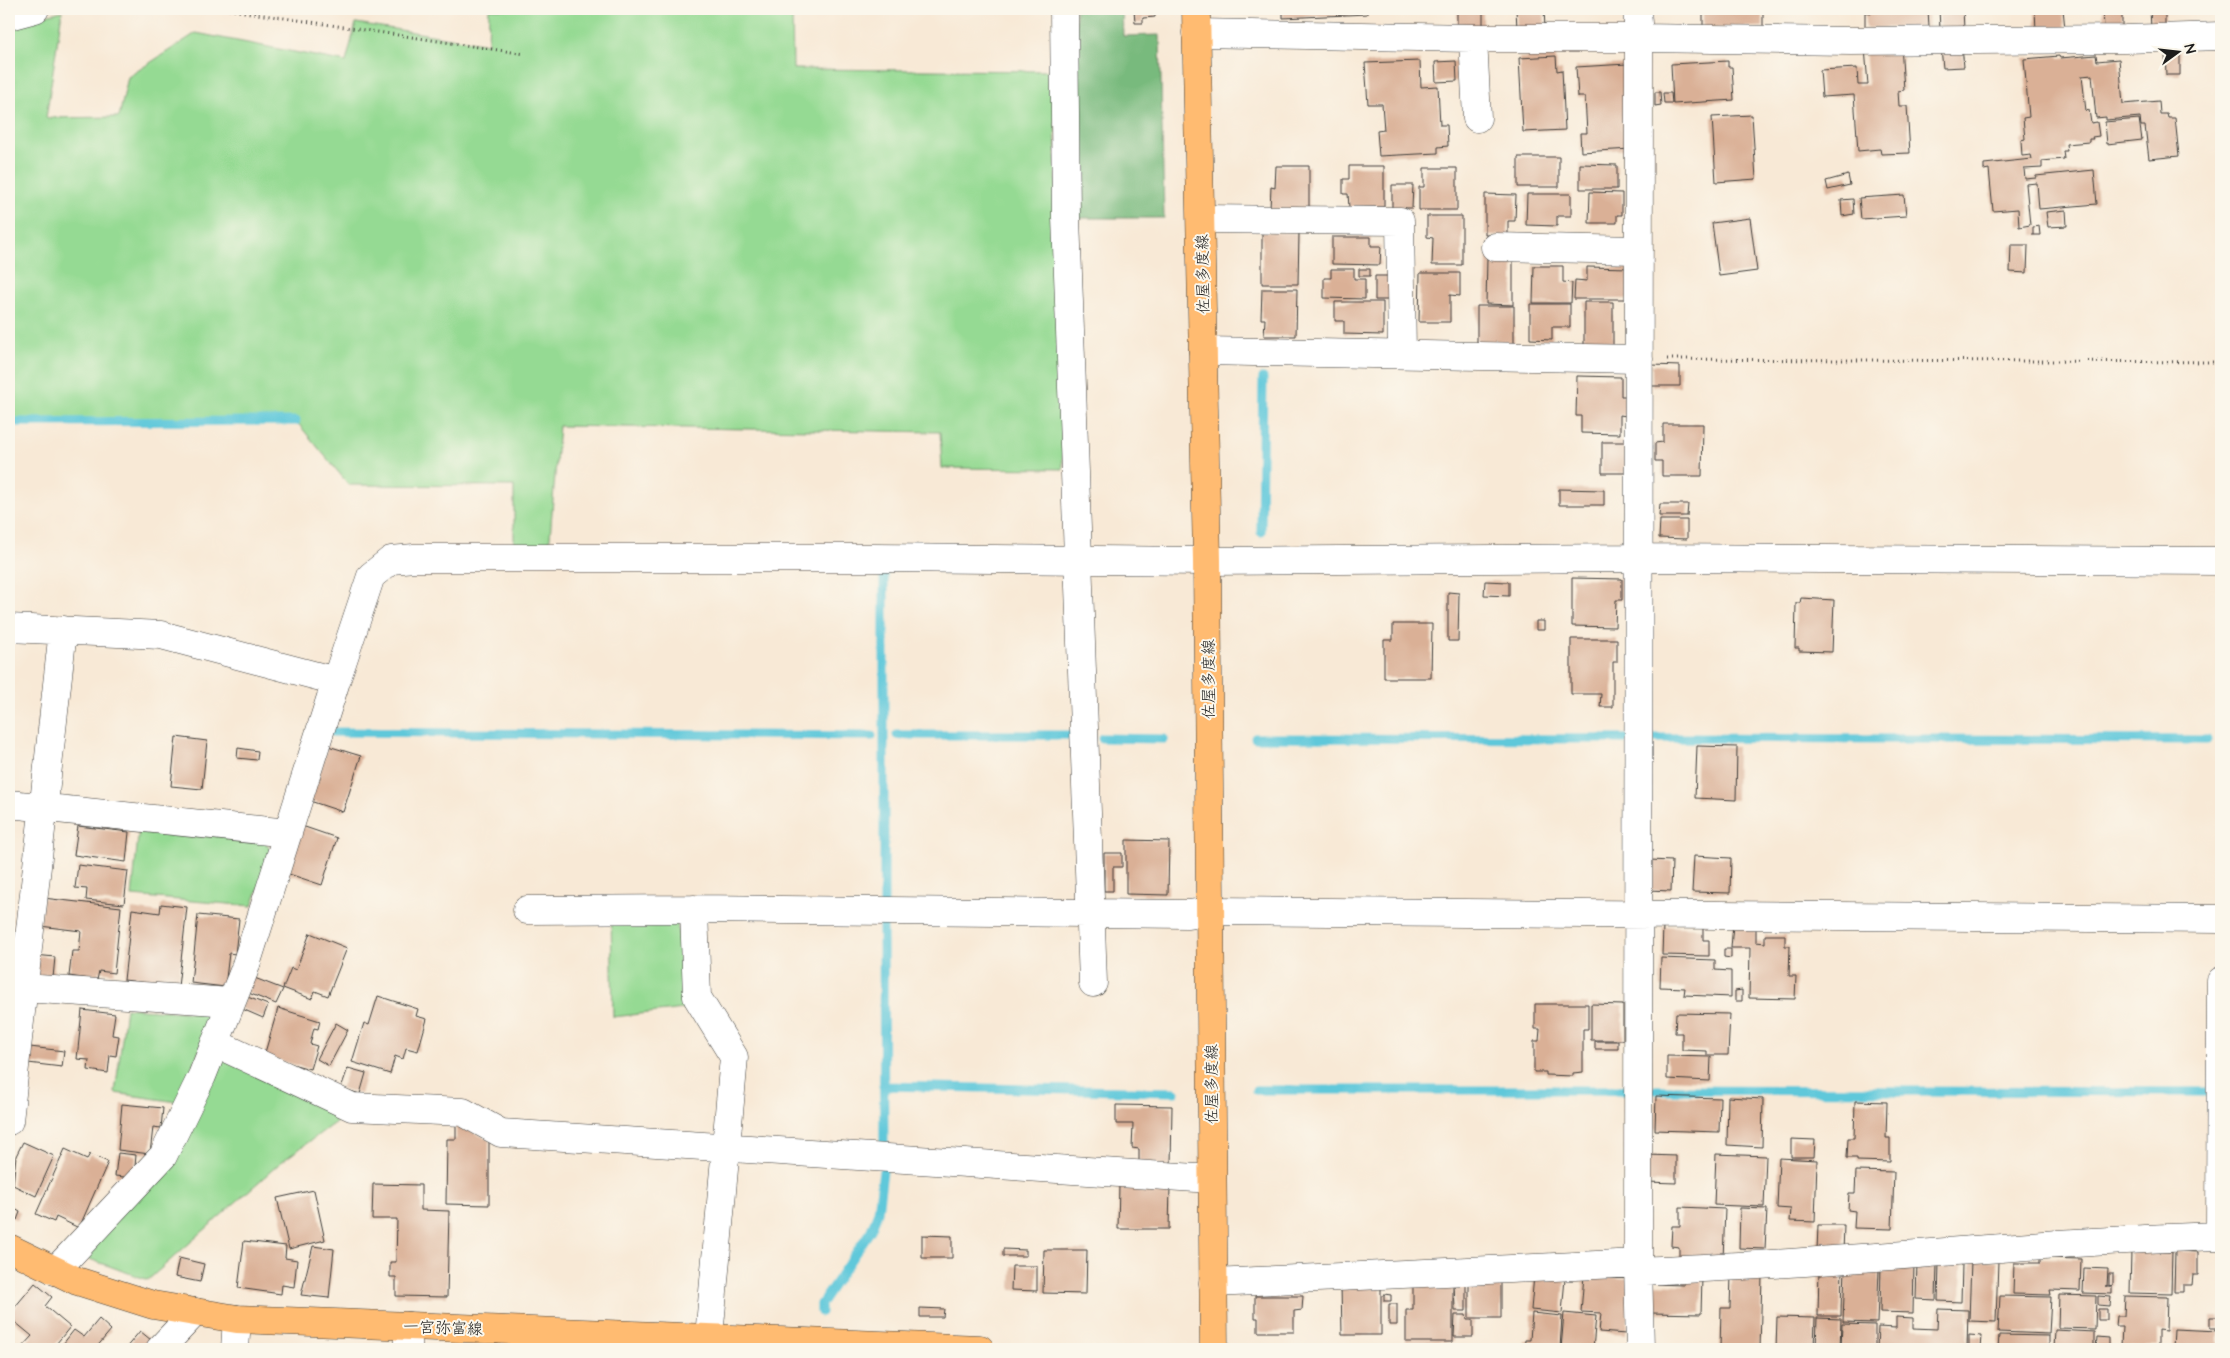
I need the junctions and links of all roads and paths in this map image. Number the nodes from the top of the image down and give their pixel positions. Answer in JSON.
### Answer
{"nodes":[{"id":1,"x":35,"y":9,"type":"edge"},
{"id":2,"x":224,"y":9,"type":"edge"},
{"id":3,"x":1064,"y":9,"type":"edge"},
{"id":4,"x":1637,"y":9,"type":"edge"},
{"id":5,"x":9,"y":16,"type":"edge"},
{"id":6,"x":1196,"y":21,"type":"edge"},
{"id":7,"x":2221,"y":36,"type":"edge"},
{"id":8,"x":1473,"y":38,"type":"junction"},
{"id":9,"x":1638,"y":38,"type":"junction"},
{"id":10,"x":525,"y":54,"type":"dead end"},
{"id":11,"x":1477,"y":118,"type":"dead end"},
{"id":12,"x":1201,"y":218,"type":"junction"},
{"id":13,"x":1495,"y":247,"type":"dead end"},
{"id":14,"x":1639,"y":250,"type":"junction"},
{"id":15,"x":1203,"y":351,"type":"junction"},
{"id":16,"x":1402,"y":353,"type":"junction"},
{"id":17,"x":1639,"y":359,"type":"junction"},
{"id":18,"x":2221,"y":362,"type":"edge"},
{"id":19,"x":1639,"y":558,"type":"junction"},
{"id":20,"x":1078,"y":560,"type":"junction"},
{"id":21,"x":2221,"y":560,"type":"edge"},
{"id":22,"x":1207,"y":561,"type":"junction"},
{"id":23,"x":9,"y":628,"type":"edge"},
{"id":24,"x":63,"y":630,"type":"junction"},
{"id":25,"x":336,"y":681,"type":"junction"},
{"id":26,"x":9,"y":804,"type":"edge"},
{"id":27,"x":44,"y":807,"type":"junction"},
{"id":28,"x":288,"y":832,"type":"junction"},
{"id":29,"x":694,"y":908,"type":"junction"},
{"id":30,"x":527,"y":910,"type":"dead end"},
{"id":31,"x":1210,"y":912,"type":"junction"},
{"id":32,"x":1090,"y":913,"type":"junction"},
{"id":33,"x":1639,"y":914,"type":"junction"},
{"id":34,"x":2221,"y":919,"type":"edge"},
{"id":35,"x":2221,"y":981,"type":"edge"},
{"id":36,"x":1093,"y":983,"type":"dead end"},
{"id":37,"x":16,"y":987,"type":"edge"},
{"id":38,"x":231,"y":1002,"type":"junction"},
{"id":39,"x":215,"y":1043,"type":"junction"},
{"id":40,"x":9,"y":1122,"type":"edge"},
{"id":41,"x":727,"y":1147,"type":"junction"},
{"id":42,"x":1212,"y":1179,"type":"junction"},
{"id":43,"x":2221,"y":1236,"type":"edge"},
{"id":44,"x":9,"y":1248,"type":"edge"},
{"id":45,"x":1638,"y":1267,"type":"junction"},
{"id":46,"x":55,"y":1271,"type":"junction"},
{"id":47,"x":1213,"y":1283,"type":"junction"},
{"id":48,"x":195,"y":1312,"type":"junction"},
{"id":49,"x":237,"y":1319,"type":"junction"},
{"id":50,"x":408,"y":1338,"type":"edge"},
{"id":51,"x":694,"y":1341,"type":"edge"},
{"id":52,"x":160,"y":1349,"type":"edge"},
{"id":53,"x":236,"y":1349,"type":"edge"},
{"id":54,"x":965,"y":1349,"type":"edge"},
{"id":55,"x":1214,"y":1349,"type":"edge"},
{"id":56,"x":1640,"y":1349,"type":"edge"}],
"edges":[{"from":1,"to":5,"type":"street"},
{"from":2,"to":10,"type":"path"},
{"from":3,"to":20,"type":"street"},
{"from":4,"to":9,"type":"street"},
{"from":6,"to":8,"type":"street"},
{"from":6,"to":12,"type":"main road","name":"佐屋多度線"},
{"from":7,"to":9,"type":"street"},
{"from":8,"to":9,"type":"street"},
{"from":8,"to":11,"type":"street"},
{"from":9,"to":14,"type":"street"},
{"from":12,"to":15,"type":"main road","name":"佐屋多度線"},
{"from":12,"to":16,"type":"street"},
{"from":13,"to":14,"type":"street"},
{"from":14,"to":17,"type":"street"},
{"from":15,"to":16,"type":"street"},
{"from":15,"to":22,"type":"main road","name":"佐屋多度線"},
{"from":16,"to":17,"type":"street"},
{"from":17,"to":18,"type":"path"},
{"from":17,"to":19,"type":"street"},
{"from":19,"to":21,"type":"street"},
{"from":19,"to":22,"type":"street"},
{"from":19,"to":33,"type":"street"},
{"from":20,"to":22,"type":"street"},
{"from":20,"to":25,"type":"street"},
{"from":20,"to":32,"type":"street"},
{"from":22,"to":31,"type":"main road","name":"佐屋多度線"},
{"from":23,"to":24,"type":"street"},
{"from":24,"to":25,"type":"street"},
{"from":24,"to":27,"type":"street"},
{"from":25,"to":28,"type":"street"},
{"from":26,"to":27,"type":"street"},
{"from":27,"to":28,"type":"street"},
{"from":27,"to":37,"type":"street"},
{"from":28,"to":38,"type":"street"},
{"from":29,"to":30,"type":"street"},
{"from":29,"to":32,"type":"street"},
{"from":29,"to":41,"type":"street"},
{"from":31,"to":32,"type":"street"},
{"from":31,"to":33,"type":"street"},
{"from":31,"to":42,"type":"main road","name":"佐屋多度線"},
{"from":32,"to":36,"type":"street"},
{"from":33,"to":34,"type":"street"},
{"from":33,"to":45,"type":"street"},
{"from":35,"to":43,"type":"street"},
{"from":37,"to":38,"type":"street"},
{"from":37,"to":40,"type":"street"},
{"from":38,"to":39,"type":"street"},
{"from":39,"to":41,"type":"street"},
{"from":39,"to":46,"type":"street"},
{"from":41,"to":42,"type":"street"},
{"from":41,"to":51,"type":"street"},
{"from":42,"to":47,"type":"main road","name":"佐屋多度線"},
{"from":43,"to":45,"type":"street"},
{"from":44,"to":46,"type":"main road","name":"一宮弥富線"},
{"from":45,"to":47,"type":"street"},
{"from":45,"to":56,"type":"street"},
{"from":46,"to":48,"type":"main road","name":"一宮弥富線"},
{"from":47,"to":55,"type":"main road","name":"佐屋多度線"},
{"from":48,"to":49,"type":"main road","name":"一宮弥富線"},
{"from":48,"to":52,"type":"street"},
{"from":49,"to":50,"type":"main road","name":"一宮弥富線"},
{"from":49,"to":53,"type":"street"},
{"from":50,"to":51,"type":"main road","name":"一宮弥富線"},
{"from":51,"to":54,"type":"main road","name":"一宮弥富線"}]}
